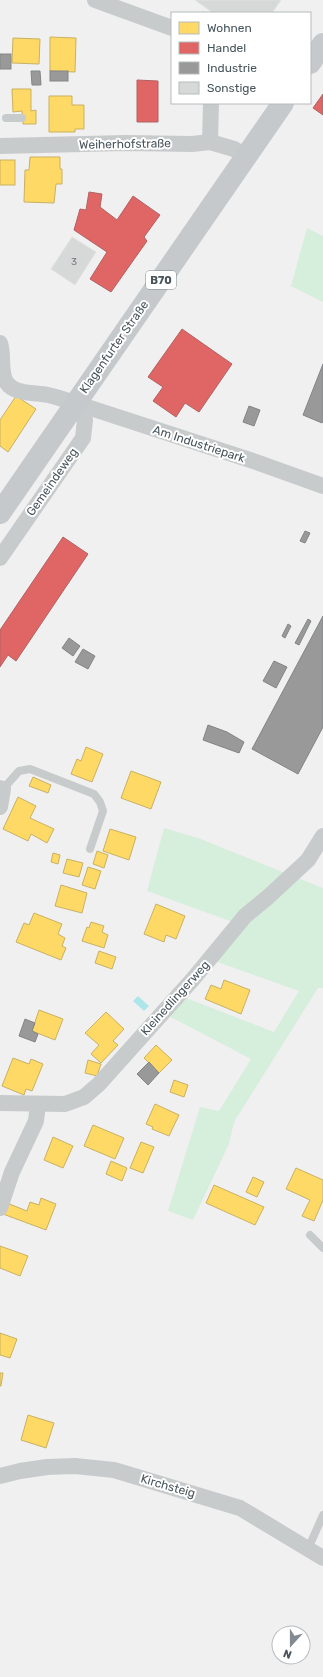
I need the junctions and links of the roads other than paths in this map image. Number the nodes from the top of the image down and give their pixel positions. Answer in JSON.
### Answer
{"nodes":[{"id":1,"x":94,"y":0,"type":"edge"},
{"id":2,"x":171,"y":28,"type":"edge"},
{"id":3,"x":323,"y":44,"type":"edge"},
{"id":4,"x":311,"y":62,"type":"edge"},
{"id":5,"x":211,"y":104,"type":"edge"},
{"id":6,"x":281,"y":104,"type":"edge"},
{"id":7,"x":6,"y":118,"type":"dead end"},
{"id":8,"x":22,"y":118,"type":"dead end"},
{"id":9,"x":210,"y":142,"type":"junction"},
{"id":10,"x":0,"y":146,"type":"edge"},
{"id":11,"x":246,"y":156,"type":"junction"},
{"id":12,"x":0,"y":343,"type":"edge"},
{"id":13,"x":75,"y":403,"type":"junction"},
{"id":14,"x":323,"y":486,"type":"edge"},
{"id":15,"x":0,"y":513,"type":"edge"},
{"id":16,"x":0,"y":558,"type":"edge"},
{"id":17,"x":1,"y":789,"type":"edge"},
{"id":18,"x":0,"y":807,"type":"edge"},
{"id":19,"x":323,"y":836,"type":"edge"},
{"id":20,"x":90,"y":849,"type":"dead end"},
{"id":21,"x":0,"y":1103,"type":"edge"},
{"id":22,"x":38,"y":1105,"type":"junction"},
{"id":23,"x":0,"y":1208,"type":"edge"},
{"id":24,"x":310,"y":1235,"type":"dead end"},
{"id":25,"x":323,"y":1248,"type":"edge"},
{"id":26,"x":0,"y":1476,"type":"edge"},
{"id":27,"x":323,"y":1514,"type":"edge"},
{"id":28,"x":308,"y":1549,"type":"junction"},
{"id":29,"x":323,"y":1558,"type":"edge"}],
"edges":[{"from":1,"to":2,"type":"street"},
{"from":3,"to":4,"type":"main road"},
{"from":5,"to":9,"type":"street"},
{"from":6,"to":11,"type":"main road","name":"Klagenfurter Straße","number":"B70"},
{"from":7,"to":8,"type":"lane"},
{"from":9,"to":10,"type":"street","name":"Weiherhofstraße"},
{"from":9,"to":11,"type":"street","name":"Weiherhofstraße"},
{"from":11,"to":13,"type":"main road","name":"Klagenfurter Straße","number":"B70"},
{"from":12,"to":13,"type":"street","name":"Am Industriepark"},
{"from":13,"to":14,"type":"street","name":"Am Industriepark"},
{"from":13,"to":15,"type":"main road","name":"Klagenfurter Straße","number":"B70"},
{"from":13,"to":16,"type":"street","name":"Gemeindeweg"},
{"from":17,"to":18,"type":"street"},
{"from":17,"to":20,"type":"lane"},
{"from":19,"to":22,"type":"street","name":"Kleinedlingerweg"},
{"from":21,"to":22,"type":"street","name":"Kleinedlingerweg"},
{"from":22,"to":23,"type":"street"},
{"from":24,"to":25,"type":"lane"},
{"from":26,"to":28,"type":"street","name":"Kirchsteig"},
{"from":27,"to":28,"type":"lane"},
{"from":28,"to":29,"type":"street","name":"Kirchsteig"}]}
